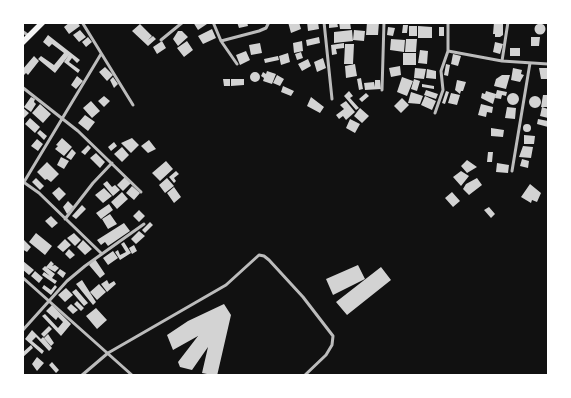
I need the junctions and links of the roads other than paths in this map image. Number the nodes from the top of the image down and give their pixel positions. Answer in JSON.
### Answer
{"nodes":[{"id":1,"x":43,"y":22,"type":"edge"},
{"id":2,"x":82,"y":22,"type":"edge"},
{"id":3,"x":183,"y":22,"type":"edge"},
{"id":4,"x":213,"y":22,"type":"edge"},
{"id":5,"x":268,"y":22,"type":"edge"},
{"id":6,"x":324,"y":22,"type":"edge"},
{"id":7,"x":384,"y":22,"type":"edge"},
{"id":8,"x":448,"y":22,"type":"edge"},
{"id":9,"x":508,"y":22,"type":"edge"},
{"id":10,"x":22,"y":31,"type":"edge"},
{"id":11,"x":28,"y":36,"type":"junction"},
{"id":12,"x":160,"y":40,"type":"dead end"},
{"id":13,"x":220,"y":41,"type":"junction"},
{"id":14,"x":22,"y":43,"type":"edge"},
{"id":15,"x":448,"y":51,"type":"junction"},
{"id":16,"x":101,"y":54,"type":"junction"},
{"id":17,"x":502,"y":61,"type":"junction"},
{"id":18,"x":530,"y":63,"type":"junction"},
{"id":19,"x":237,"y":64,"type":"dead end"},
{"id":20,"x":548,"y":64,"type":"edge"},
{"id":21,"x":22,"y":87,"type":"edge"},
{"id":22,"x":382,"y":90,"type":"dead end"},
{"id":23,"x":332,"y":98,"type":"dead end"},
{"id":24,"x":133,"y":105,"type":"dead end"},
{"id":25,"x":435,"y":113,"type":"dead end"},
{"id":26,"x":63,"y":119,"type":"junction"},
{"id":27,"x":112,"y":163,"type":"junction"},
{"id":28,"x":512,"y":171,"type":"dead end"},
{"id":29,"x":23,"y":181,"type":"edge"},
{"id":30,"x":141,"y":192,"type":"dead end"},
{"id":31,"x":65,"y":219,"type":"junction"},
{"id":32,"x":144,"y":224,"type":"dead end"},
{"id":33,"x":102,"y":254,"type":"junction"},
{"id":34,"x":22,"y":277,"type":"edge"},
{"id":35,"x":51,"y":301,"type":"junction"},
{"id":36,"x":22,"y":331,"type":"edge"},
{"id":37,"x":108,"y":353,"type":"junction"},
{"id":38,"x":81,"y":376,"type":"edge"},
{"id":39,"x":133,"y":376,"type":"edge"},
{"id":40,"x":304,"y":376,"type":"edge"}],
"edges":[{"from":1,"to":11,"type":"highway"},
{"from":2,"to":16,"type":"street"},
{"from":3,"to":12,"type":"street"},
{"from":4,"to":13,"type":"street"},
{"from":5,"to":13,"type":"street"},
{"from":6,"to":23,"type":"street"},
{"from":7,"to":22,"type":"street"},
{"from":8,"to":15,"type":"street"},
{"from":9,"to":17,"type":"street"},
{"from":10,"to":11,"type":"street"},
{"from":11,"to":14,"type":"highway"},
{"from":13,"to":19,"type":"street"},
{"from":15,"to":17,"type":"street"},
{"from":15,"to":25,"type":"street"},
{"from":16,"to":24,"type":"street"},
{"from":16,"to":26,"type":"street"},
{"from":17,"to":18,"type":"street"},
{"from":18,"to":20,"type":"street"},
{"from":18,"to":28,"type":"street"},
{"from":21,"to":26,"type":"street"},
{"from":26,"to":27,"type":"street"},
{"from":26,"to":29,"type":"street"},
{"from":27,"to":30,"type":"street"},
{"from":27,"to":31,"type":"street"},
{"from":29,"to":31,"type":"street"},
{"from":31,"to":33,"type":"street"},
{"from":32,"to":33,"type":"street"},
{"from":33,"to":35,"type":"street"},
{"from":34,"to":35,"type":"street"},
{"from":35,"to":36,"type":"street"},
{"from":35,"to":37,"type":"street"},
{"from":37,"to":38,"type":"street"},
{"from":37,"to":39,"type":"street"},
{"from":37,"to":40,"type":"street"}]}
